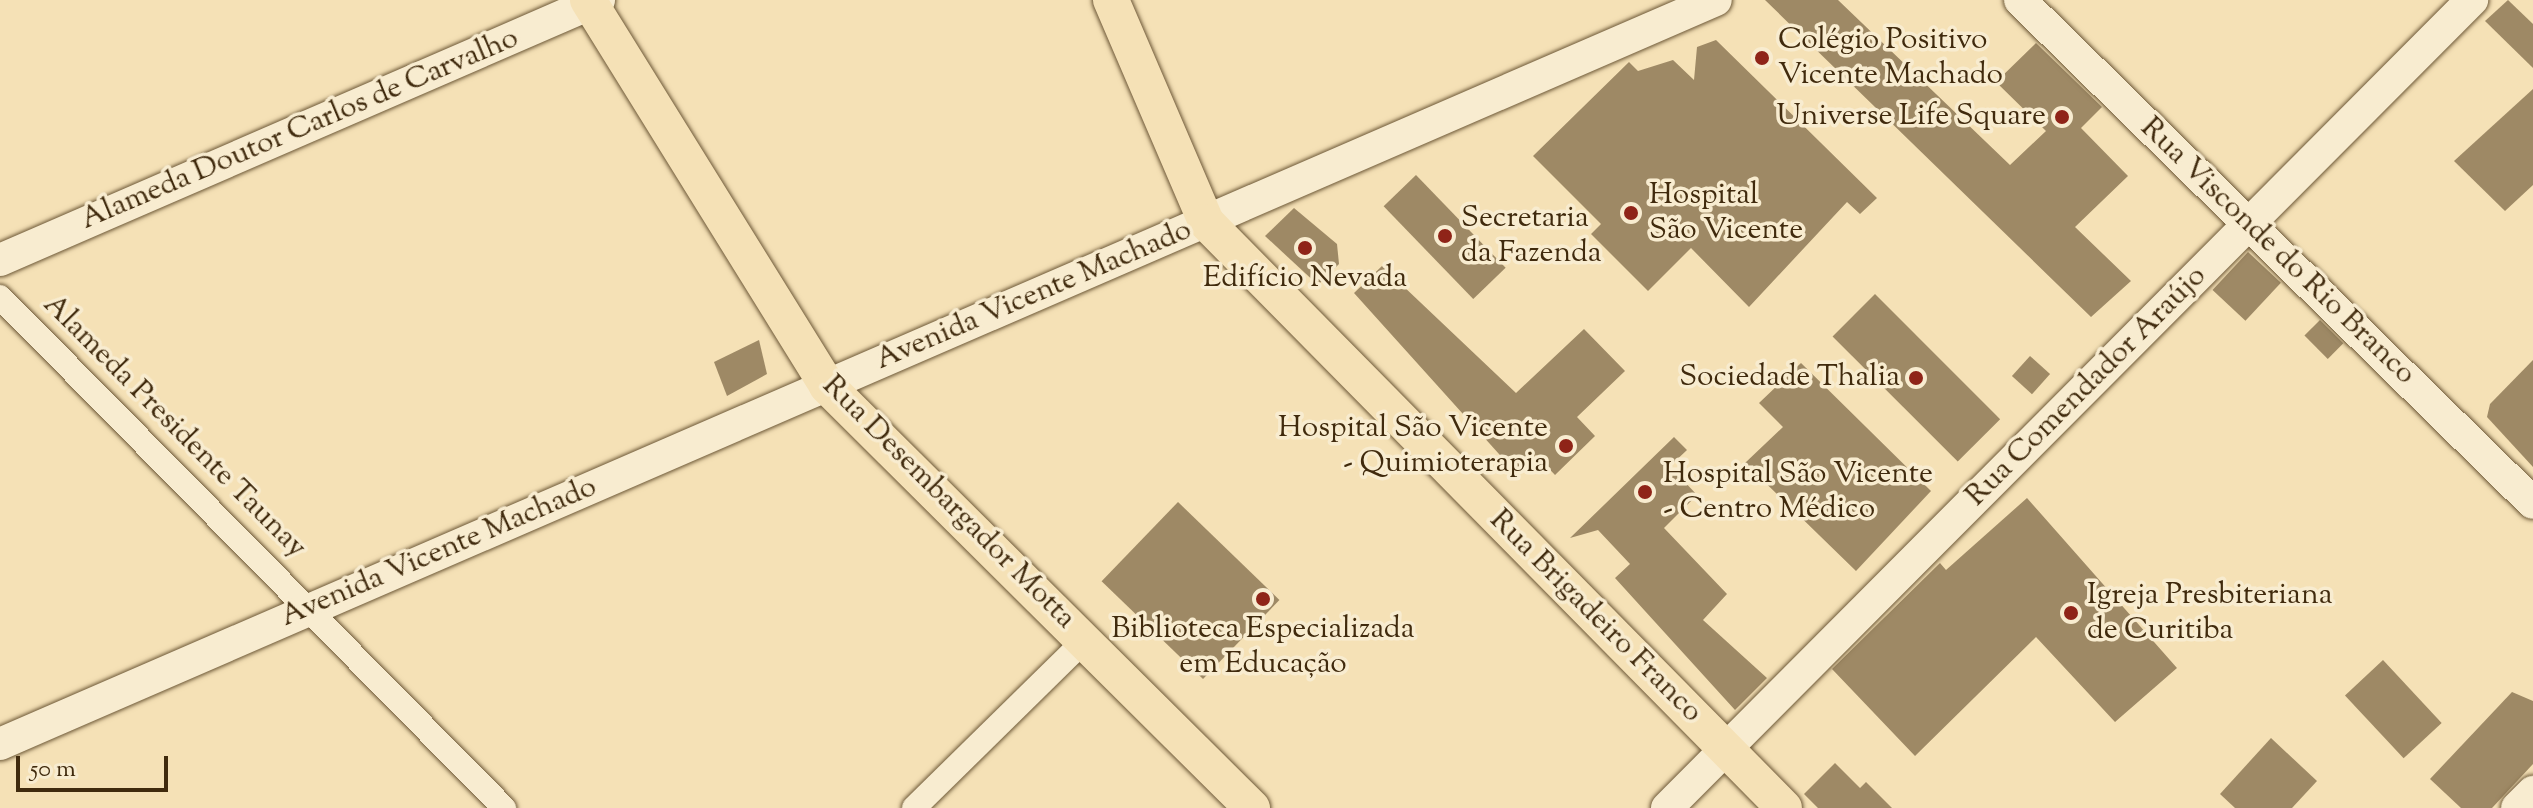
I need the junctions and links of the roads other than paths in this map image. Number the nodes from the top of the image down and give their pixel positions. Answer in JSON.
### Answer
{"nodes":[{"id":1,"x":1111,"y":0,"type":"edge"},
{"id":2,"x":1716,"y":0,"type":"edge"},
{"id":3,"x":2020,"y":0,"type":"edge"},
{"id":4,"x":2472,"y":0,"type":"edge"},
{"id":5,"x":593,"y":1,"type":"edge"},
{"id":6,"x":1206,"y":222,"type":"junction"},
{"id":7,"x":2249,"y":224,"type":"junction"},
{"id":8,"x":0,"y":260,"type":"edge"},
{"id":9,"x":0,"y":297,"type":"edge"},
{"id":10,"x":827,"y":386,"type":"junction"},
{"id":11,"x":2533,"y":503,"type":"edge"},
{"id":12,"x":308,"y":609,"type":"junction"},
{"id":13,"x":1084,"y":641,"type":"junction"},
{"id":14,"x":0,"y":744,"type":"edge"},
{"id":15,"x":1726,"y":749,"type":"junction"},
{"id":16,"x":2533,"y":792,"type":"edge"},
{"id":17,"x":504,"y":808,"type":"edge"},
{"id":18,"x":914,"y":808,"type":"edge"},
{"id":19,"x":1252,"y":808,"type":"edge"},
{"id":20,"x":1667,"y":808,"type":"edge"},
{"id":21,"x":1784,"y":808,"type":"edge"},
{"id":22,"x":2517,"y":808,"type":"edge"}],
"edges":[{"from":1,"to":6,"type":"main road","name":"Rua Brigadeiro Franco"},
{"from":2,"to":6,"type":"street","name":"Avenida Vicente Machado"},
{"from":3,"to":7,"type":"street","name":"Rua Visconde do Rio Branco"},
{"from":4,"to":7,"type":"street","name":"Rua Comendador Araújo"},
{"from":5,"to":8,"type":"street","name":"Alameda Doutor Carlos de Carvalho"},
{"from":5,"to":10,"type":"main road","name":"Rua Desembargador Motta"},
{"from":6,"to":10,"type":"street","name":"Avenida Vicente Machado"},
{"from":6,"to":15,"type":"main road","name":"Rua Brigadeiro Franco"},
{"from":7,"to":11,"type":"street","name":"Rua Visconde do Rio Branco"},
{"from":7,"to":15,"type":"street","name":"Rua Comendador Araújo"},
{"from":9,"to":12,"type":"street","name":"Alameda Presidente Taunay"},
{"from":10,"to":12,"type":"street","name":"Avenida Vicente Machado"},
{"from":10,"to":13,"type":"main road","name":"Rua Desembargador Motta"},
{"from":12,"to":14,"type":"street","name":"Avenida Vicente Machado"},
{"from":12,"to":17,"type":"street","name":"Alameda Presidente Taunay"},
{"from":13,"to":18,"type":"street"},
{"from":13,"to":19,"type":"main road","name":"Rua Desembargador Motta"},
{"from":15,"to":20,"type":"street","name":"Rua Comendador Araújo"},
{"from":15,"to":21,"type":"main road","name":"Rua Brigadeiro Franco"},
{"from":16,"to":22,"type":"street"}]}
